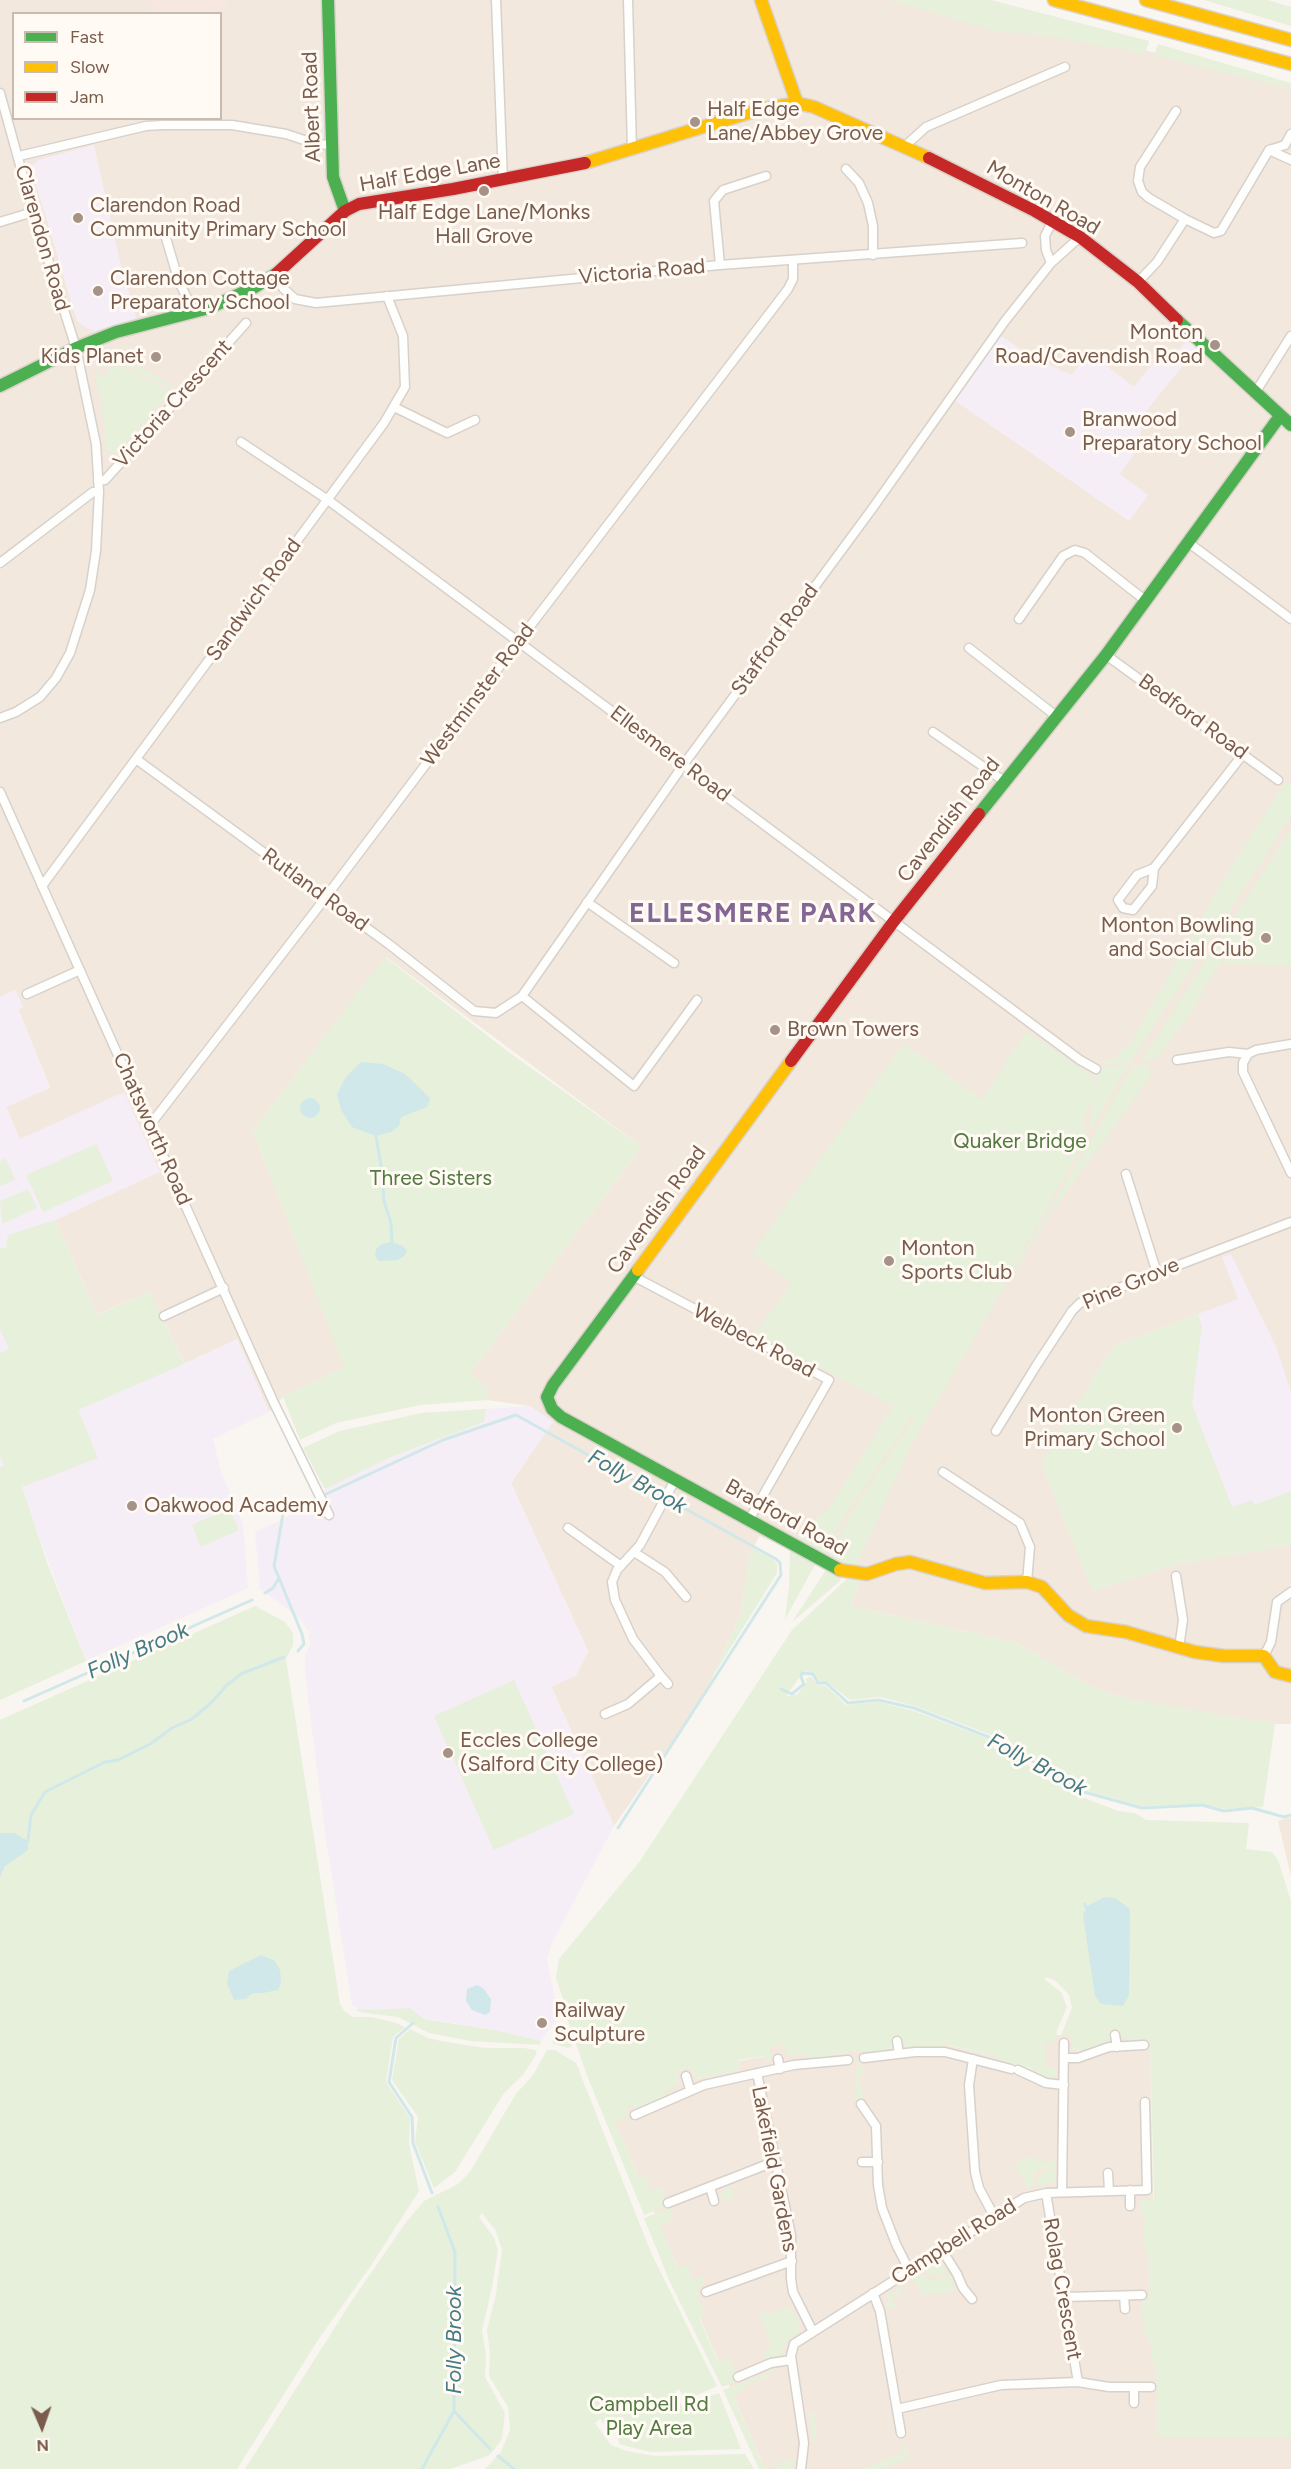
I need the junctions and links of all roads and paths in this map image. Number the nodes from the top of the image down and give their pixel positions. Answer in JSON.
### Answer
{"nodes":[{"id":1,"x":328,"y":0,"type":"edge"},
{"id":2,"x":496,"y":0,"type":"edge"},
{"id":3,"x":628,"y":0,"type":"edge"},
{"id":4,"x":761,"y":0,"type":"edge"},
{"id":5,"x":1054,"y":0,"type":"edge"},
{"id":6,"x":1146,"y":0,"type":"edge"},
{"id":7,"x":1291,"y":40,"type":"edge"},
{"id":8,"x":1291,"y":64,"type":"edge"},
{"id":9,"x":1065,"y":68,"type":"dead end"},
{"id":10,"x":0,"y":93,"type":"edge"},
{"id":11,"x":797,"y":103,"type":"junction"},
{"id":12,"x":1176,"y":111,"type":"dead end"},
{"id":13,"x":163,"y":122,"type":"edge"},
{"id":14,"x":1291,"y":134,"type":"edge"},
{"id":15,"x":332,"y":145,"type":"junction"},
{"id":16,"x":905,"y":146,"type":"junction"},
{"id":17,"x":632,"y":149,"type":"junction"},
{"id":18,"x":1269,"y":150,"type":"junction"},
{"id":19,"x":19,"y":156,"type":"junction"},
{"id":20,"x":1291,"y":160,"type":"edge"},
{"id":21,"x":846,"y":169,"type":"dead end"},
{"id":22,"x":766,"y":176,"type":"dead end"},
{"id":23,"x":503,"y":180,"type":"junction"},
{"id":24,"x":345,"y":211,"type":"junction"},
{"id":25,"x":33,"y":212,"type":"junction"},
{"id":26,"x":1185,"y":219,"type":"junction"},
{"id":27,"x":1053,"y":220,"type":"junction"},
{"id":28,"x":0,"y":222,"type":"edge"},
{"id":29,"x":163,"y":228,"type":"dead end"},
{"id":30,"x":1080,"y":237,"type":"junction"},
{"id":31,"x":1022,"y":243,"type":"dead end"},
{"id":32,"x":873,"y":255,"type":"junction"},
{"id":33,"x":793,"y":261,"type":"junction"},
{"id":34,"x":1051,"y":263,"type":"junction"},
{"id":35,"x":720,"y":265,"type":"junction"},
{"id":36,"x":275,"y":275,"type":"junction"},
{"id":37,"x":1138,"y":282,"type":"junction"},
{"id":38,"x":387,"y":296,"type":"junction"},
{"id":39,"x":194,"y":312,"type":"junction"},
{"id":40,"x":246,"y":322,"type":"dead end"},
{"id":41,"x":1291,"y":336,"type":"edge"},
{"id":42,"x":76,"y":348,"type":"junction"},
{"id":43,"x":0,"y":386,"type":"edge"},
{"id":44,"x":1255,"y":393,"type":"junction"},
{"id":45,"x":394,"y":407,"type":"junction"},
{"id":46,"x":1280,"y":416,"type":"junction"},
{"id":47,"x":475,"y":420,"type":"dead end"},
{"id":48,"x":1291,"y":424,"type":"edge"},
{"id":49,"x":241,"y":442,"type":"dead end"},
{"id":50,"x":98,"y":481,"type":"junction"},
{"id":51,"x":99,"y":492,"type":"junction"},
{"id":52,"x":328,"y":500,"type":"junction"},
{"id":53,"x":1189,"y":543,"type":"junction"},
{"id":54,"x":0,"y":563,"type":"edge"},
{"id":55,"x":1146,"y":601,"type":"junction"},
{"id":56,"x":1019,"y":619,"type":"dead end"},
{"id":57,"x":1291,"y":619,"type":"edge"},
{"id":58,"x":518,"y":642,"type":"junction"},
{"id":59,"x":969,"y":648,"type":"dead end"},
{"id":60,"x":1106,"y":655,"type":"junction"},
{"id":61,"x":1056,"y":716,"type":"junction"},
{"id":62,"x":0,"y":718,"type":"edge"},
{"id":63,"x":933,"y":732,"type":"dead end"},
{"id":64,"x":1244,"y":753,"type":"junction"},
{"id":65,"x":136,"y":759,"type":"junction"},
{"id":66,"x":684,"y":764,"type":"junction"},
{"id":67,"x":1278,"y":780,"type":"dead end"},
{"id":68,"x":1004,"y":781,"type":"junction"},
{"id":69,"x":0,"y":792,"type":"edge"},
{"id":70,"x":4,"y":813,"type":"edge"},
{"id":71,"x":1154,"y":867,"type":"junction"},
{"id":72,"x":42,"y":886,"type":"junction"},
{"id":73,"x":326,"y":898,"type":"junction"},
{"id":74,"x":587,"y":902,"type":"junction"},
{"id":75,"x":894,"y":921,"type":"junction"},
{"id":76,"x":674,"y":963,"type":"dead end"},
{"id":77,"x":80,"y":970,"type":"junction"},
{"id":78,"x":27,"y":994,"type":"dead end"},
{"id":79,"x":522,"y":996,"type":"junction"},
{"id":80,"x":697,"y":1000,"type":"dead end"},
{"id":81,"x":496,"y":1013,"type":"joint"},
{"id":82,"x":1291,"y":1044,"type":"edge"},
{"id":83,"x":1248,"y":1054,"type":"junction"},
{"id":84,"x":1177,"y":1060,"type":"dead end"},
{"id":85,"x":1096,"y":1069,"type":"dead end"},
{"id":86,"x":150,"y":1125,"type":"junction"},
{"id":87,"x":1291,"y":1173,"type":"edge"},
{"id":88,"x":1126,"y":1174,"type":"dead end"},
{"id":89,"x":1291,"y":1222,"type":"edge"},
{"id":90,"x":1157,"y":1273,"type":"junction"},
{"id":91,"x":633,"y":1276,"type":"junction"},
{"id":92,"x":224,"y":1288,"type":"junction"},
{"id":93,"x":164,"y":1316,"type":"dead end"},
{"id":94,"x":547,"y":1397,"type":"joint"},
{"id":95,"x":996,"y":1431,"type":"dead end"},
{"id":96,"x":944,"y":1472,"type":"dead end"},
{"id":97,"x":675,"y":1480,"type":"junction"},
{"id":98,"x":328,"y":1511,"type":"dead end"},
{"id":99,"x":750,"y":1520,"type":"junction"},
{"id":100,"x":568,"y":1528,"type":"dead end"},
{"id":101,"x":634,"y":1552,"type":"junction"},
{"id":102,"x":621,"y":1566,"type":"junction"},
{"id":103,"x":1176,"y":1576,"type":"dead end"},
{"id":104,"x":1027,"y":1582,"type":"junction"},
{"id":105,"x":1291,"y":1592,"type":"edge"},
{"id":106,"x":686,"y":1597,"type":"dead end"},
{"id":107,"x":1179,"y":1648,"type":"junction"},
{"id":108,"x":1264,"y":1656,"type":"junction"},
{"id":109,"x":661,"y":1676,"type":"junction"},
{"id":110,"x":1291,"y":1676,"type":"edge"},
{"id":111,"x":668,"y":1684,"type":"dead end"},
{"id":112,"x":621,"y":1707,"type":"junction"},
{"id":113,"x":605,"y":1714,"type":"dead end"},
{"id":114,"x":626,"y":1717,"type":"dead end"},
{"id":115,"x":1115,"y":2035,"type":"dead end"},
{"id":116,"x":897,"y":2041,"type":"dead end"},
{"id":117,"x":1064,"y":2043,"type":"dead end"},
{"id":118,"x":1144,"y":2045,"type":"dead end"},
{"id":119,"x":1117,"y":2047,"type":"junction"},
{"id":120,"x":899,"y":2054,"type":"junction"},
{"id":121,"x":864,"y":2058,"type":"dead end"},
{"id":122,"x":1064,"y":2058,"type":"junction"},
{"id":123,"x":778,"y":2059,"type":"dead end"},
{"id":124,"x":973,"y":2059,"type":"junction"},
{"id":125,"x":848,"y":2060,"type":"dead end"},
{"id":126,"x":780,"y":2068,"type":"junction"},
{"id":127,"x":757,"y":2073,"type":"junction"},
{"id":128,"x":686,"y":2076,"type":"dead end"},
{"id":129,"x":1064,"y":2085,"type":"junction"},
{"id":130,"x":690,"y":2089,"type":"junction"},
{"id":131,"x":1145,"y":2102,"type":"dead end"},
{"id":132,"x":861,"y":2104,"type":"dead end"},
{"id":133,"x":635,"y":2115,"type":"dead end"},
{"id":134,"x":776,"y":2161,"type":"junction"},
{"id":135,"x":862,"y":2162,"type":"dead end"},
{"id":136,"x":878,"y":2162,"type":"junction"},
{"id":137,"x":1108,"y":2173,"type":"dead end"},
{"id":138,"x":710,"y":2187,"type":"junction"},
{"id":139,"x":1130,"y":2190,"type":"junction"},
{"id":140,"x":1109,"y":2191,"type":"junction"},
{"id":141,"x":1062,"y":2192,"type":"junction"},
{"id":142,"x":1046,"y":2193,"type":"junction"},
{"id":143,"x":714,"y":2201,"type":"dead end"},
{"id":144,"x":668,"y":2203,"type":"dead end"},
{"id":145,"x":1130,"y":2206,"type":"dead end"},
{"id":146,"x":994,"y":2216,"type":"junction"},
{"id":147,"x":942,"y":2250,"type":"junction"},
{"id":148,"x":792,"y":2261,"type":"junction"},
{"id":149,"x":909,"y":2270,"type":"junction"},
{"id":150,"x":706,"y":2292,"type":"dead end"},
{"id":151,"x":873,"y":2293,"type":"junction"},
{"id":152,"x":1124,"y":2295,"type":"junction"},
{"id":153,"x":1142,"y":2295,"type":"dead end"},
{"id":154,"x":1064,"y":2297,"type":"junction"},
{"id":155,"x":972,"y":2299,"type":"dead end"},
{"id":156,"x":1125,"y":2309,"type":"dead end"},
{"id":157,"x":813,"y":2332,"type":"junction"},
{"id":158,"x":791,"y":2360,"type":"junction"},
{"id":159,"x":738,"y":2377,"type":"dead end"},
{"id":160,"x":1078,"y":2382,"type":"junction"},
{"id":161,"x":1151,"y":2386,"type":"dead end"},
{"id":162,"x":1134,"y":2387,"type":"junction"},
{"id":163,"x":1134,"y":2403,"type":"dead end"},
{"id":164,"x":897,"y":2409,"type":"junction"},
{"id":165,"x":901,"y":2433,"type":"dead end"},
{"id":166,"x":801,"y":2469,"type":"edge"}],
"edges":[{"from":1,"to":15,"type":"main road","name":"Albert Road"},
{"from":2,"to":23,"type":"street"},
{"from":3,"to":17,"type":"street"},
{"from":4,"to":11,"type":"main road"},
{"from":5,"to":8,"type":"main road"},
{"from":6,"to":7,"type":"main road"},
{"from":9,"to":16,"type":"street"},
{"from":10,"to":19,"type":"street","name":"Clarendon Road"},
{"from":11,"to":16,"type":"main road","name":"Monton Road"},
{"from":11,"to":17,"type":"main road","name":"Half Edge Lane"},
{"from":12,"to":26,"type":"street"},
{"from":13,"to":15,"type":"street"},
{"from":13,"to":19,"type":"street"},
{"from":14,"to":18,"type":"street"},
{"from":15,"to":24,"type":"main road","name":"Albert Road"},
{"from":16,"to":27,"type":"main road","name":"Monton Road"},
{"from":17,"to":23,"type":"main road","name":"Half Edge Lane"},
{"from":18,"to":20,"type":"street"},
{"from":18,"to":26,"type":"street"},
{"from":19,"to":25,"type":"street","name":"Clarendon Road"},
{"from":21,"to":32,"type":"street"},
{"from":22,"to":35,"type":"street"},
{"from":23,"to":24,"type":"main road","name":"Half Edge Lane"},
{"from":24,"to":36,"type":"main road","name":"Half Edge Lane"},
{"from":25,"to":28,"type":"street"},
{"from":25,"to":42,"type":"street","name":"Clarendon Road"},
{"from":26,"to":37,"type":"street"},
{"from":27,"to":30,"type":"main road","name":"Monton Road"},
{"from":27,"to":34,"type":"street"},
{"from":29,"to":39,"type":"street"},
{"from":30,"to":34,"type":"street","name":"Stafford Road"},
{"from":30,"to":37,"type":"main road","name":"Monton Road"},
{"from":31,"to":32,"type":"street","name":"Victoria Road"},
{"from":32,"to":33,"type":"street","name":"Victoria Road"},
{"from":33,"to":35,"type":"street","name":"Victoria Road"},
{"from":33,"to":58,"type":"street","name":"Westminster Road"},
{"from":34,"to":66,"type":"street","name":"Stafford Road"},
{"from":35,"to":38,"type":"street","name":"Victoria Road"},
{"from":36,"to":38,"type":"street","name":"Victoria Road"},
{"from":36,"to":39,"type":"main road","name":"Half Edge Lane"},
{"from":37,"to":44,"type":"main road","name":"Monton Road"},
{"from":38,"to":45,"type":"street","name":"Sandwich Road"},
{"from":39,"to":42,"type":"main road","name":"Half Edge Lane"},
{"from":40,"to":50,"type":"street","name":"Victoria Crescent"},
{"from":41,"to":44,"type":"street"},
{"from":42,"to":43,"type":"main road","name":"Half Edge Lane"},
{"from":42,"to":50,"type":"street","name":"Clarendon Road"},
{"from":44,"to":46,"type":"main road","name":"Monton Road"},
{"from":45,"to":47,"type":"street"},
{"from":45,"to":52,"type":"street","name":"Sandwich Road"},
{"from":46,"to":48,"type":"main road","name":"Monton Road"},
{"from":46,"to":53,"type":"main road","name":"Cavendish Road"},
{"from":49,"to":52,"type":"street","name":"Ellesmere Road"},
{"from":50,"to":51,"type":"street","name":"Clarendon Road"},
{"from":51,"to":54,"type":"street"},
{"from":51,"to":62,"type":"street","name":"Clarendon Road"},
{"from":52,"to":58,"type":"street","name":"Ellesmere Road"},
{"from":52,"to":65,"type":"street","name":"Sandwich Road"},
{"from":53,"to":55,"type":"main road","name":"Cavendish Road"},
{"from":53,"to":57,"type":"street"},
{"from":55,"to":56,"type":"street"},
{"from":55,"to":60,"type":"main road","name":"Cavendish Road"},
{"from":58,"to":66,"type":"street","name":"Ellesmere Road"},
{"from":58,"to":73,"type":"street","name":"Westminster Road"},
{"from":59,"to":61,"type":"street"},
{"from":60,"to":61,"type":"main road","name":"Cavendish Road"},
{"from":60,"to":64,"type":"street","name":"Bedford Road"},
{"from":61,"to":68,"type":"main road","name":"Cavendish Road"},
{"from":63,"to":68,"type":"street"},
{"from":64,"to":67,"type":"street","name":"Bedford Road"},
{"from":64,"to":71,"type":"street"},
{"from":65,"to":72,"type":"street","name":"Sandwich Road"},
{"from":65,"to":73,"type":"street","name":"Rutland Road"},
{"from":66,"to":74,"type":"street","name":"Stafford Road"},
{"from":66,"to":75,"type":"street","name":"Ellesmere Road"},
{"from":68,"to":75,"type":"main road","name":"Cavendish Road"},
{"from":69,"to":70,"type":"street","name":"Chatsworth Road"},
{"from":70,"to":72,"type":"street","name":"Chatsworth Road"},
{"from":71,"to":71,"type":"street"},
{"from":72,"to":77,"type":"street","name":"Chatsworth Road"},
{"from":73,"to":81,"type":"street","name":"Rutland Road"},
{"from":73,"to":86,"type":"street","name":"Westminster Road"},
{"from":74,"to":76,"type":"street"},
{"from":74,"to":79,"type":"street","name":"Stafford Road"},
{"from":75,"to":85,"type":"street","name":"Ellesmere Road"},
{"from":75,"to":91,"type":"main road","name":"Cavendish Road"},
{"from":77,"to":78,"type":"street"},
{"from":77,"to":86,"type":"street","name":"Chatsworth Road"},
{"from":79,"to":80,"type":"street"},
{"from":79,"to":81,"type":"street","name":"Stafford Road"},
{"from":82,"to":83,"type":"street"},
{"from":83,"to":84,"type":"street"},
{"from":83,"to":87,"type":"street"},
{"from":86,"to":92,"type":"street","name":"Chatsworth Road"},
{"from":88,"to":90,"type":"street"},
{"from":89,"to":90,"type":"street","name":"Pine Grove"},
{"from":90,"to":95,"type":"street","name":"Pine Grove"},
{"from":91,"to":94,"type":"main road","name":"Cavendish Road"},
{"from":91,"to":99,"type":"street","name":"Welbeck Road"},
{"from":92,"to":93,"type":"street"},
{"from":92,"to":98,"type":"street","name":"Chatsworth Road"},
{"from":94,"to":97,"type":"main road","name":"Bradford Road"},
{"from":96,"to":104,"type":"street"},
{"from":97,"to":99,"type":"main road","name":"Bradford Road"},
{"from":97,"to":101,"type":"street"},
{"from":99,"to":104,"type":"main road","name":"Bradford Road"},
{"from":100,"to":102,"type":"street"},
{"from":101,"to":102,"type":"street"},
{"from":101,"to":106,"type":"street"},
{"from":102,"to":109,"type":"street"},
{"from":103,"to":107,"type":"street"},
{"from":104,"to":107,"type":"main road"},
{"from":105,"to":108,"type":"street"},
{"from":107,"to":108,"type":"main road"},
{"from":108,"to":110,"type":"main road"},
{"from":109,"to":111,"type":"street"},
{"from":109,"to":112,"type":"street"},
{"from":112,"to":113,"type":"street"},
{"from":112,"to":114,"type":"street"},
{"from":115,"to":119,"type":"street"},
{"from":116,"to":120,"type":"street"},
{"from":117,"to":122,"type":"street"},
{"from":118,"to":119,"type":"street"},
{"from":119,"to":122,"type":"street"},
{"from":120,"to":121,"type":"street"},
{"from":120,"to":124,"type":"street"},
{"from":122,"to":129,"type":"street"},
{"from":123,"to":126,"type":"street"},
{"from":124,"to":129,"type":"street"},
{"from":124,"to":146,"type":"street"},
{"from":125,"to":126,"type":"street","name":"Lakefield Gardens"},
{"from":126,"to":127,"type":"street","name":"Lakefield Gardens"},
{"from":127,"to":130,"type":"street","name":"Lakefield Gardens"},
{"from":127,"to":134,"type":"street","name":"Lakefield Gardens"},
{"from":128,"to":130,"type":"street"},
{"from":129,"to":141,"type":"street"},
{"from":130,"to":133,"type":"street","name":"Lakefield Gardens"},
{"from":131,"to":139,"type":"street","name":"Campbell Road"},
{"from":132,"to":136,"type":"street"},
{"from":134,"to":138,"type":"street"},
{"from":134,"to":148,"type":"street","name":"Lakefield Gardens"},
{"from":135,"to":136,"type":"street"},
{"from":136,"to":149,"type":"street"},
{"from":137,"to":140,"type":"street"},
{"from":138,"to":143,"type":"street"},
{"from":138,"to":144,"type":"street"},
{"from":139,"to":140,"type":"street","name":"Campbell Road"},
{"from":139,"to":145,"type":"street"},
{"from":140,"to":141,"type":"street","name":"Campbell Road"},
{"from":141,"to":142,"type":"street","name":"Campbell Road"},
{"from":142,"to":146,"type":"street","name":"Campbell Road"},
{"from":142,"to":154,"type":"street","name":"Rolag Crescent"},
{"from":146,"to":147,"type":"street","name":"Campbell Road"},
{"from":147,"to":149,"type":"street","name":"Campbell Road"},
{"from":147,"to":155,"type":"street"},
{"from":148,"to":150,"type":"street"},
{"from":148,"to":157,"type":"street","name":"Lakefield Gardens"},
{"from":149,"to":151,"type":"street","name":"Campbell Road"},
{"from":151,"to":157,"type":"street","name":"Campbell Road"},
{"from":151,"to":164,"type":"street"},
{"from":152,"to":153,"type":"street"},
{"from":152,"to":154,"type":"street"},
{"from":152,"to":156,"type":"street"},
{"from":154,"to":160,"type":"street","name":"Rolag Crescent"},
{"from":157,"to":158,"type":"street","name":"Campbell Road"},
{"from":158,"to":159,"type":"street"},
{"from":158,"to":166,"type":"street"},
{"from":160,"to":162,"type":"street"},
{"from":160,"to":164,"type":"street","name":"Rolag Crescent"},
{"from":161,"to":162,"type":"street"},
{"from":162,"to":163,"type":"street"},
{"from":164,"to":165,"type":"street"}]}
